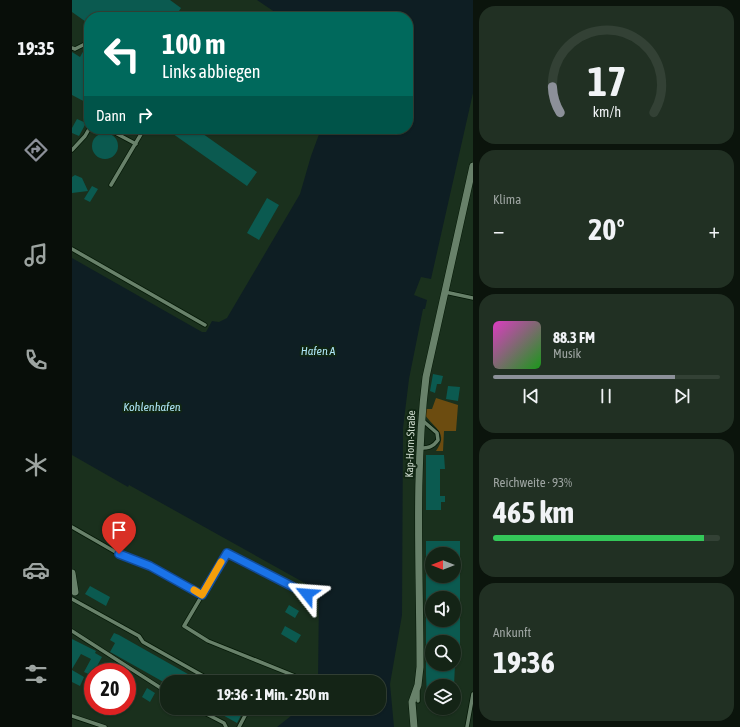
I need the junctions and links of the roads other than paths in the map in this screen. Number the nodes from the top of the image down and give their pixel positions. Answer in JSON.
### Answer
{"nodes":[{"id":1,"x":84,"y":44,"type":"edge"},
{"id":2,"x":72,"y":48,"type":"edge"},
{"id":3,"x":86,"y":134,"type":"edge"},
{"id":4,"x":117,"y":134,"type":"edge"},
{"id":5,"x":141,"y":134,"type":"edge"},
{"id":6,"x":136,"y":144,"type":"junction"},
{"id":7,"x":72,"y":150,"type":"edge"},
{"id":8,"x":473,"y":166,"type":"edge"},
{"id":9,"x":111,"y":186,"type":"dead end"},
{"id":10,"x":72,"y":249,"type":"edge"},
{"id":11,"x":444,"y":291,"type":"junction"},
{"id":12,"x":473,"y":298,"type":"edge"},
{"id":13,"x":205,"y":325,"type":"dead end"},
{"id":14,"x":421,"y":420,"type":"junction"},
{"id":15,"x":420,"y":448,"type":"junction"},
{"id":16,"x":72,"y":527,"type":"edge"},
{"id":17,"x":72,"y":573,"type":"edge"},
{"id":18,"x":75,"y":592,"type":"joint"},
{"id":19,"x":307,"y":594,"type":"dead end"},
{"id":20,"x":202,"y":595,"type":"junction"},
{"id":21,"x":72,"y":599,"type":"edge"},
{"id":22,"x":72,"y":631,"type":"edge"},
{"id":23,"x":203,"y":675,"type":"edge"},
{"id":24,"x":293,"y":675,"type":"edge"},
{"id":25,"x":418,"y":685,"type":"junction"},
{"id":26,"x":160,"y":688,"type":"edge"},
{"id":27,"x":473,"y":694,"type":"edge"},
{"id":28,"x":418,"y":701,"type":"dead end"},
{"id":29,"x":209,"y":715,"type":"edge"},
{"id":30,"x":245,"y":715,"type":"edge"},
{"id":31,"x":72,"y":716,"type":"edge"},
{"id":32,"x":105,"y":727,"type":"edge"},
{"id":33,"x":226,"y":727,"type":"edge"},
{"id":34,"x":239,"y":727,"type":"edge"},
{"id":35,"x":414,"y":727,"type":"edge"},
{"id":36,"x":467,"y":727,"type":"edge"}],
"edges":[{"from":1,"to":2,"type":"lane"},
{"from":3,"to":7,"type":"lane"},
{"from":4,"to":6,"type":"lane"},
{"from":5,"to":6,"type":"lane"},
{"from":6,"to":9,"type":"lane"},
{"from":8,"to":11,"type":"street","name":"Kap-Horn-Straße"},
{"from":10,"to":13,"type":"lane"},
{"from":11,"to":12,"type":"lane"},
{"from":11,"to":14,"type":"street","name":"Kap-Horn-Straße"},
{"from":14,"to":15,"type":"street","name":"Kap-Horn-Straße"},
{"from":14,"to":15,"type":"lane"},
{"from":15,"to":25,"type":"street","name":"Kap-Horn-Straße"},
{"from":16,"to":20,"type":"lane"},
{"from":17,"to":18,"type":"street"},
{"from":18,"to":21,"type":"lane"},
{"from":19,"to":20,"type":"lane"},
{"from":20,"to":24,"type":"lane"},
{"from":21,"to":23,"type":"lane"},
{"from":22,"to":26,"type":"lane"},
{"from":25,"to":28,"type":"lane"},
{"from":25,"to":35,"type":"street","name":"Kap-Horn-Straße"},
{"from":27,"to":36,"type":"lane"},
{"from":29,"to":33,"type":"lane"},
{"from":30,"to":34,"type":"lane"},
{"from":31,"to":32,"type":"lane"}]}
